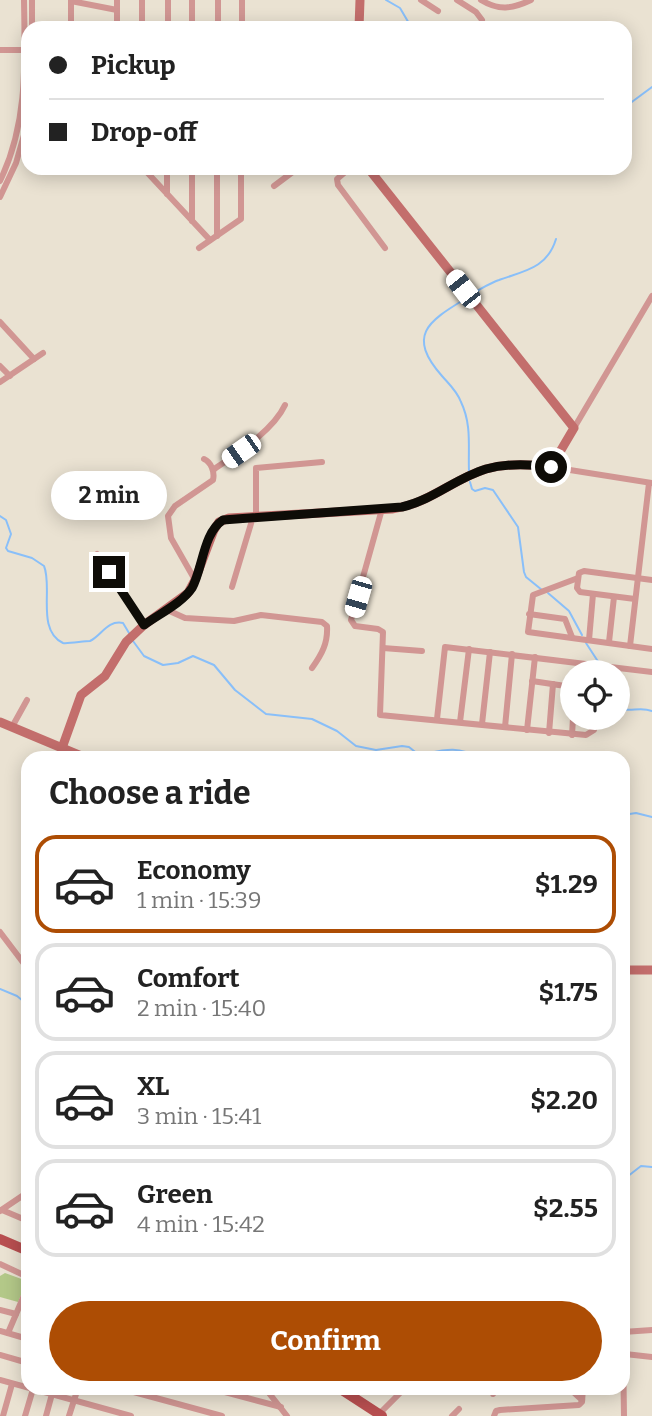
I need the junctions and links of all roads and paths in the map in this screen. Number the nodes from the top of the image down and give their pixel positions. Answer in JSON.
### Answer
{"nodes":[{"id":1,"x":24,"y":0,"type":"edge"},
{"id":2,"x":32,"y":0,"type":"edge"},
{"id":3,"x":71,"y":0,"type":"edge"},
{"id":4,"x":117,"y":0,"type":"edge"},
{"id":5,"x":142,"y":0,"type":"edge"},
{"id":6,"x":168,"y":0,"type":"edge"},
{"id":7,"x":192,"y":0,"type":"edge"},
{"id":8,"x":218,"y":0,"type":"edge"},
{"id":9,"x":242,"y":0,"type":"edge"},
{"id":10,"x":360,"y":0,"type":"edge"},
{"id":11,"x":421,"y":0,"type":"edge"},
{"id":12,"x":457,"y":0,"type":"edge"},
{"id":13,"x":481,"y":0,"type":"edge"},
{"id":14,"x":531,"y":0,"type":"edge"},
{"id":15,"x":117,"y":10,"type":"junction"},
{"id":16,"x":438,"y":10,"type":"dead end"},
{"id":17,"x":482,"y":20,"type":"dead end"},
{"id":18,"x":27,"y":21,"type":"edge"},
{"id":19,"x":29,"y":21,"type":"edge"},
{"id":20,"x":71,"y":21,"type":"edge"},
{"id":21,"x":117,"y":21,"type":"edge"},
{"id":22,"x":142,"y":21,"type":"edge"},
{"id":23,"x":167,"y":21,"type":"edge"},
{"id":24,"x":192,"y":21,"type":"edge"},
{"id":25,"x":218,"y":21,"type":"edge"},
{"id":26,"x":242,"y":21,"type":"edge"},
{"id":27,"x":359,"y":21,"type":"edge"},
{"id":28,"x":0,"y":50,"type":"edge"},
{"id":29,"x":21,"y":50,"type":"edge"},
{"id":30,"x":21,"y":123,"type":"edge"},
{"id":31,"x":21,"y":138,"type":"edge"},
{"id":32,"x":19,"y":143,"type":"junction"},
{"id":33,"x":149,"y":175,"type":"edge"},
{"id":34,"x":167,"y":175,"type":"edge"},
{"id":35,"x":192,"y":175,"type":"edge"},
{"id":36,"x":217,"y":175,"type":"edge"},
{"id":37,"x":241,"y":175,"type":"edge"},
{"id":38,"x":289,"y":175,"type":"edge"},
{"id":39,"x":342,"y":175,"type":"edge"},
{"id":40,"x":374,"y":175,"type":"edge"},
{"id":41,"x":0,"y":181,"type":"edge"},
{"id":42,"x":274,"y":186,"type":"dead end"},
{"id":43,"x":167,"y":195,"type":"junction"},
{"id":44,"x":0,"y":197,"type":"edge"},
{"id":45,"x":192,"y":221,"type":"junction"},
{"id":46,"x":217,"y":236,"type":"junction"},
{"id":47,"x":210,"y":240,"type":"junction"},
{"id":48,"x":199,"y":248,"type":"dead end"},
{"id":49,"x":385,"y":248,"type":"dead end"},
{"id":50,"x":652,"y":296,"type":"edge"},
{"id":51,"x":0,"y":322,"type":"edge"},
{"id":52,"x":43,"y":353,"type":"dead end"},
{"id":53,"x":34,"y":359,"type":"junction"},
{"id":54,"x":0,"y":366,"type":"edge"},
{"id":55,"x":10,"y":376,"type":"junction"},
{"id":56,"x":0,"y":382,"type":"edge"},
{"id":57,"x":285,"y":405,"type":"dead end"},
{"id":58,"x":574,"y":428,"type":"junction"},
{"id":59,"x":204,"y":459,"type":"dead end"},
{"id":60,"x":322,"y":462,"type":"dead end"},
{"id":61,"x":551,"y":467,"type":"junction"},
{"id":62,"x":213,"y":470,"type":"junction"},
{"id":63,"x":651,"y":483,"type":"edge"},
{"id":64,"x":382,"y":509,"type":"junction"},
{"id":65,"x":255,"y":517,"type":"junction"},
{"id":66,"x":97,"y":554,"type":"dead end"},
{"id":67,"x":578,"y":578,"type":"junction"},
{"id":68,"x":638,"y":578,"type":"junction"},
{"id":69,"x":195,"y":580,"type":"junction"},
{"id":70,"x":652,"y":580,"type":"edge"},
{"id":71,"x":232,"y":587,"type":"dead end"},
{"id":72,"x":593,"y":594,"type":"junction"},
{"id":73,"x":614,"y":597,"type":"junction"},
{"id":74,"x":635,"y":599,"type":"junction"},
{"id":75,"x":165,"y":609,"type":"junction"},
{"id":76,"x":529,"y":614,"type":"junction"},
{"id":77,"x":144,"y":625,"type":"junction"},
{"id":78,"x":572,"y":638,"type":"junction"},
{"id":79,"x":589,"y":639,"type":"junction"},
{"id":80,"x":609,"y":642,"type":"junction"},
{"id":81,"x":630,"y":646,"type":"junction"},
{"id":82,"x":652,"y":647,"type":"edge"},
{"id":83,"x":383,"y":648,"type":"junction"},
{"id":84,"x":469,"y":649,"type":"junction"},
{"id":85,"x":422,"y":651,"type":"dead end"},
{"id":86,"x":490,"y":652,"type":"junction"},
{"id":87,"x":512,"y":654,"type":"junction"},
{"id":88,"x":535,"y":657,"type":"junction"},
{"id":89,"x":560,"y":662,"type":"edge"},
{"id":90,"x":312,"y":668,"type":"dead end"},
{"id":91,"x":630,"y":670,"type":"edge"},
{"id":92,"x":652,"y":672,"type":"edge"},
{"id":93,"x":532,"y":681,"type":"junction"},
{"id":94,"x":553,"y":684,"type":"junction"},
{"id":95,"x":560,"y":685,"type":"edge"},
{"id":96,"x":27,"y":700,"type":"dead end"},
{"id":97,"x":437,"y":719,"type":"junction"},
{"id":98,"x":0,"y":722,"type":"edge"},
{"id":99,"x":460,"y":722,"type":"junction"},
{"id":100,"x":482,"y":724,"type":"junction"},
{"id":101,"x":12,"y":727,"type":"junction"},
{"id":102,"x":505,"y":727,"type":"junction"},
{"id":103,"x":527,"y":730,"type":"junction"},
{"id":104,"x":572,"y":730,"type":"edge"},
{"id":105,"x":593,"y":730,"type":"edge"},
{"id":106,"x":549,"y":733,"type":"junction"},
{"id":107,"x":572,"y":735,"type":"junction"},
{"id":108,"x":62,"y":748,"type":"junction"},
{"id":109,"x":69,"y":751,"type":"edge"},
{"id":110,"x":0,"y":932,"type":"edge"},
{"id":111,"x":21,"y":960,"type":"edge"},
{"id":112,"x":630,"y":970,"type":"edge"},
{"id":113,"x":652,"y":970,"type":"edge"},
{"id":114,"x":21,"y":1198,"type":"edge"},
{"id":115,"x":1,"y":1210,"type":"edge"},
{"id":116,"x":21,"y":1218,"type":"edge"},
{"id":117,"x":0,"y":1239,"type":"edge"},
{"id":118,"x":21,"y":1248,"type":"edge"},
{"id":119,"x":2,"y":1268,"type":"edge"},
{"id":120,"x":21,"y":1275,"type":"edge"},
{"id":121,"x":21,"y":1302,"type":"edge"},
{"id":122,"x":0,"y":1310,"type":"edge"},
{"id":123,"x":16,"y":1314,"type":"junction"},
{"id":124,"x":652,"y":1330,"type":"edge"},
{"id":125,"x":0,"y":1331,"type":"edge"},
{"id":126,"x":630,"y":1332,"type":"edge"},
{"id":127,"x":8,"y":1333,"type":"junction"},
{"id":128,"x":21,"y":1337,"type":"edge"},
{"id":129,"x":0,"y":1355,"type":"edge"},
{"id":130,"x":630,"y":1355,"type":"edge"},
{"id":131,"x":652,"y":1357,"type":"edge"},
{"id":132,"x":21,"y":1361,"type":"edge"},
{"id":133,"x":0,"y":1380,"type":"edge"},
{"id":134,"x":12,"y":1384,"type":"junction"},
{"id":135,"x":21,"y":1386,"type":"edge"},
{"id":136,"x":31,"y":1395,"type":"edge"},
{"id":137,"x":52,"y":1395,"type":"joint"},
{"id":138,"x":75,"y":1395,"type":"edge"},
{"id":139,"x":145,"y":1395,"type":"edge"},
{"id":140,"x":236,"y":1395,"type":"edge"},
{"id":141,"x":271,"y":1395,"type":"edge"},
{"id":142,"x":350,"y":1395,"type":"edge"},
{"id":143,"x":399,"y":1395,"type":"edge"},
{"id":144,"x":577,"y":1395,"type":"edge"},
{"id":145,"x":582,"y":1395,"type":"edge"},
{"id":146,"x":624,"y":1395,"type":"edge"},
{"id":147,"x":73,"y":1400,"type":"junction"},
{"id":148,"x":582,"y":1400,"type":"junction"},
{"id":149,"x":96,"y":1406,"type":"junction"},
{"id":150,"x":281,"y":1407,"type":"junction"},
{"id":151,"x":459,"y":1409,"type":"dead end"},
{"id":152,"x":115,"y":1414,"type":"edge"},
{"id":153,"x":381,"y":1415,"type":"edge"},
{"id":154,"x":3,"y":1416,"type":"edge"},
{"id":155,"x":26,"y":1416,"type":"edge"},
{"id":156,"x":46,"y":1416,"type":"edge"},
{"id":157,"x":69,"y":1416,"type":"edge"},
{"id":158,"x":93,"y":1416,"type":"edge"},
{"id":159,"x":131,"y":1416,"type":"edge"},
{"id":160,"x":222,"y":1416,"type":"edge"},
{"id":161,"x":287,"y":1416,"type":"edge"},
{"id":162,"x":452,"y":1416,"type":"edge"},
{"id":163,"x":494,"y":1416,"type":"edge"},
{"id":164,"x":624,"y":1416,"type":"edge"}],
"edges":[{"from":1,"to":18,"type":"street"},
{"from":2,"to":19,"type":"street"},
{"from":3,"to":15,"type":"street"},
{"from":3,"to":20,"type":"street"},
{"from":4,"to":15,"type":"street"},
{"from":5,"to":22,"type":"street"},
{"from":6,"to":23,"type":"street"},
{"from":7,"to":24,"type":"street"},
{"from":8,"to":25,"type":"street"},
{"from":9,"to":26,"type":"street"},
{"from":10,"to":27,"type":"street"},
{"from":11,"to":16,"type":"street"},
{"from":12,"to":17,"type":"street"},
{"from":13,"to":14,"type":"street"},
{"from":15,"to":21,"type":"street"},
{"from":28,"to":29,"type":"street"},
{"from":30,"to":32,"type":"street"},
{"from":31,"to":32,"type":"street"},
{"from":32,"to":41,"type":"street"},
{"from":32,"to":44,"type":"street"},
{"from":33,"to":43,"type":"street"},
{"from":34,"to":43,"type":"street"},
{"from":35,"to":45,"type":"street"},
{"from":36,"to":46,"type":"street"},
{"from":37,"to":46,"type":"street"},
{"from":38,"to":42,"type":"street"},
{"from":39,"to":49,"type":"street"},
{"from":40,"to":58,"type":"street"},
{"from":43,"to":45,"type":"street"},
{"from":45,"to":47,"type":"street"},
{"from":46,"to":47,"type":"street"},
{"from":47,"to":48,"type":"street"},
{"from":50,"to":58,"type":"street"},
{"from":51,"to":53,"type":"street"},
{"from":52,"to":53,"type":"street"},
{"from":53,"to":55,"type":"street"},
{"from":54,"to":55,"type":"street"},
{"from":55,"to":56,"type":"street"},
{"from":57,"to":62,"type":"street"},
{"from":58,"to":61,"type":"street"},
{"from":59,"to":62,"type":"street"},
{"from":60,"to":65,"type":"street"},
{"from":61,"to":63,"type":"street"},
{"from":61,"to":64,"type":"street"},
{"from":62,"to":69,"type":"street"},
{"from":63,"to":68,"type":"street"},
{"from":64,"to":65,"type":"street"},
{"from":64,"to":83,"type":"street"},
{"from":65,"to":69,"type":"street"},
{"from":65,"to":71,"type":"street"},
{"from":66,"to":77,"type":"street"},
{"from":67,"to":68,"type":"street"},
{"from":67,"to":72,"type":"street"},
{"from":67,"to":76,"type":"street"},
{"from":68,"to":70,"type":"street"},
{"from":68,"to":74,"type":"street"},
{"from":69,"to":75,"type":"street"},
{"from":72,"to":73,"type":"street"},
{"from":72,"to":79,"type":"street"},
{"from":73,"to":74,"type":"street"},
{"from":73,"to":80,"type":"street"},
{"from":74,"to":81,"type":"street"},
{"from":75,"to":77,"type":"street"},
{"from":75,"to":90,"type":"street"},
{"from":76,"to":78,"type":"street"},
{"from":76,"to":78,"type":"street"},
{"from":77,"to":108,"type":"street"},
{"from":78,"to":79,"type":"street"},
{"from":79,"to":80,"type":"street"},
{"from":80,"to":81,"type":"street"},
{"from":81,"to":82,"type":"street"},
{"from":83,"to":85,"type":"street"},
{"from":83,"to":97,"type":"street"},
{"from":84,"to":86,"type":"street"},
{"from":84,"to":97,"type":"street"},
{"from":84,"to":99,"type":"street"},
{"from":86,"to":87,"type":"street"},
{"from":86,"to":100,"type":"street"},
{"from":87,"to":88,"type":"street"},
{"from":87,"to":102,"type":"street"},
{"from":88,"to":89,"type":"street"},
{"from":88,"to":93,"type":"street"},
{"from":91,"to":92,"type":"street"},
{"from":93,"to":94,"type":"street"},
{"from":93,"to":103,"type":"street"},
{"from":94,"to":95,"type":"street"},
{"from":94,"to":106,"type":"street"},
{"from":96,"to":101,"type":"street"},
{"from":97,"to":99,"type":"street"},
{"from":98,"to":101,"type":"street"},
{"from":99,"to":100,"type":"street"},
{"from":100,"to":102,"type":"street"},
{"from":101,"to":108,"type":"street"},
{"from":102,"to":103,"type":"street"},
{"from":103,"to":106,"type":"street"},
{"from":104,"to":107,"type":"street"},
{"from":105,"to":107,"type":"street"},
{"from":106,"to":107,"type":"street"},
{"from":108,"to":109,"type":"street"},
{"from":110,"to":111,"type":"street"},
{"from":112,"to":113,"type":"street"},
{"from":114,"to":115,"type":"street"},
{"from":115,"to":116,"type":"street"},
{"from":117,"to":118,"type":"main road"},
{"from":119,"to":120,"type":"street"},
{"from":121,"to":123,"type":"street"},
{"from":122,"to":123,"type":"street"},
{"from":123,"to":127,"type":"street"},
{"from":124,"to":126,"type":"street"},
{"from":125,"to":127,"type":"street"},
{"from":127,"to":128,"type":"street"},
{"from":129,"to":132,"type":"street"},
{"from":130,"to":131,"type":"street"},
{"from":133,"to":134,"type":"street"},
{"from":134,"to":135,"type":"street"},
{"from":134,"to":154,"type":"street"},
{"from":136,"to":155,"type":"street"},
{"from":137,"to":147,"type":"street"},
{"from":137,"to":156,"type":"street"},
{"from":138,"to":147,"type":"street"},
{"from":139,"to":160,"type":"street"},
{"from":140,"to":150,"type":"street"},
{"from":141,"to":150,"type":"street"},
{"from":142,"to":153,"type":"main road"},
{"from":143,"to":153,"type":"street"},
{"from":144,"to":148,"type":"street"},
{"from":145,"to":148,"type":"street"},
{"from":146,"to":164,"type":"street"},
{"from":147,"to":149,"type":"street"},
{"from":147,"to":157,"type":"street"},
{"from":148,"to":163,"type":"street"},
{"from":149,"to":152,"type":"street"},
{"from":149,"to":158,"type":"street"},
{"from":150,"to":161,"type":"street"},
{"from":151,"to":162,"type":"street"},
{"from":152,"to":159,"type":"street"}]}
